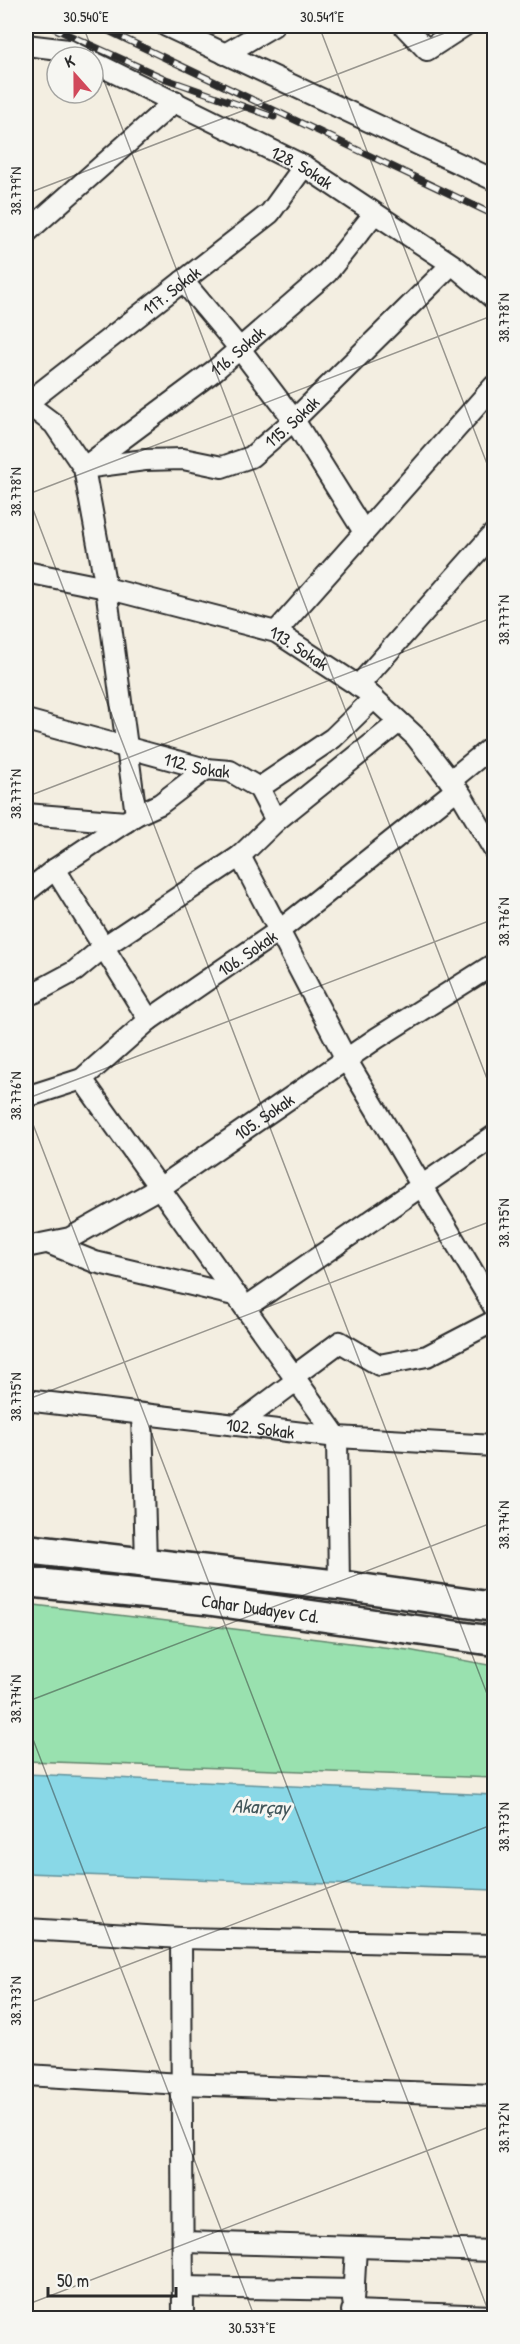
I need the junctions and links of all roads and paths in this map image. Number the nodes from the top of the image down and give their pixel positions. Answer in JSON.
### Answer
{"nodes":[{"id":1,"x":273,"y":26,"type":"edge"},
{"id":2,"x":404,"y":26,"type":"edge"},
{"id":3,"x":464,"y":26,"type":"edge"},
{"id":4,"x":169,"y":27,"type":"edge"},
{"id":5,"x":27,"y":47,"type":"edge"},
{"id":6,"x":45,"y":48,"type":"edge"},
{"id":7,"x":225,"y":54,"type":"junction"},
{"id":8,"x":105,"y":68,"type":"edge"},
{"id":9,"x":175,"y":101,"type":"junction"},
{"id":10,"x":304,"y":166,"type":"junction"},
{"id":11,"x":495,"y":180,"type":"edge"},
{"id":12,"x":374,"y":214,"type":"junction"},
{"id":13,"x":26,"y":233,"type":"edge"},
{"id":14,"x":451,"y":265,"type":"junction"},
{"id":15,"x":183,"y":281,"type":"junction"},
{"id":16,"x":495,"y":298,"type":"edge"},
{"id":17,"x":240,"y":349,"type":"junction"},
{"id":18,"x":495,"y":386,"type":"edge"},
{"id":19,"x":26,"y":403,"type":"edge"},
{"id":20,"x":294,"y":420,"type":"junction"},
{"id":21,"x":84,"y":468,"type":"junction"},
{"id":22,"x":364,"y":532,"type":"junction"},
{"id":23,"x":495,"y":533,"type":"edge"},
{"id":24,"x":26,"y":572,"type":"edge"},
{"id":25,"x":106,"y":588,"type":"junction"},
{"id":26,"x":276,"y":632,"type":"junction"},
{"id":27,"x":358,"y":686,"type":"junction"},
{"id":28,"x":374,"y":698,"type":"junction"},
{"id":29,"x":26,"y":720,"type":"edge"},
{"id":30,"x":399,"y":722,"type":"junction"},
{"id":31,"x":495,"y":746,"type":"edge"},
{"id":32,"x":127,"y":748,"type":"junction"},
{"id":33,"x":206,"y":769,"type":"junction"},
{"id":34,"x":454,"y":785,"type":"junction"},
{"id":35,"x":259,"y":788,"type":"junction"},
{"id":36,"x":26,"y":814,"type":"edge"},
{"id":37,"x":131,"y":818,"type":"junction"},
{"id":38,"x":276,"y":821,"type":"junction"},
{"id":39,"x":495,"y":850,"type":"edge"},
{"id":40,"x":240,"y":856,"type":"junction"},
{"id":41,"x":55,"y":869,"type":"junction"},
{"id":42,"x":26,"y":892,"type":"edge"},
{"id":43,"x":280,"y":930,"type":"junction"},
{"id":44,"x":105,"y":946,"type":"junction"},
{"id":45,"x":495,"y":964,"type":"edge"},
{"id":46,"x":26,"y":994,"type":"edge"},
{"id":47,"x":149,"y":1020,"type":"junction"},
{"id":48,"x":346,"y":1059,"type":"junction"},
{"id":49,"x":82,"y":1079,"type":"junction"},
{"id":50,"x":26,"y":1097,"type":"edge"},
{"id":51,"x":495,"y":1136,"type":"edge"},
{"id":52,"x":161,"y":1187,"type":"junction"},
{"id":53,"x":421,"y":1188,"type":"junction"},
{"id":54,"x":48,"y":1243,"type":"junction"},
{"id":55,"x":26,"y":1247,"type":"edge"},
{"id":56,"x":242,"y":1302,"type":"junction"},
{"id":57,"x":495,"y":1307,"type":"edge"},
{"id":58,"x":495,"y":1321,"type":"edge"},
{"id":59,"x":296,"y":1378,"type":"junction"},
{"id":60,"x":26,"y":1400,"type":"edge"},
{"id":61,"x":142,"y":1415,"type":"junction"},
{"id":62,"x":237,"y":1425,"type":"junction"},
{"id":63,"x":337,"y":1437,"type":"junction"},
{"id":64,"x":495,"y":1446,"type":"edge"},
{"id":65,"x":26,"y":1549,"type":"edge"},
{"id":66,"x":146,"y":1563,"type":"junction"},
{"id":67,"x":26,"y":1582,"type":"edge"},
{"id":68,"x":339,"y":1585,"type":"junction"},
{"id":69,"x":495,"y":1607,"type":"edge"},
{"id":70,"x":495,"y":1641,"type":"edge"},
{"id":71,"x":26,"y":1929,"type":"edge"},
{"id":72,"x":181,"y":1938,"type":"junction"},
{"id":73,"x":495,"y":1945,"type":"edge"},
{"id":74,"x":26,"y":2075,"type":"edge"},
{"id":75,"x":182,"y":2084,"type":"junction"},
{"id":76,"x":495,"y":2095,"type":"edge"},
{"id":77,"x":183,"y":2242,"type":"junction"},
{"id":78,"x":356,"y":2247,"type":"junction"},
{"id":79,"x":495,"y":2251,"type":"edge"},
{"id":80,"x":183,"y":2287,"type":"junction"},
{"id":81,"x":354,"y":2290,"type":"junction"},
{"id":82,"x":352,"y":2315,"type":"edge"},
{"id":83,"x":495,"y":2316,"type":"edge"},
{"id":84,"x":183,"y":2319,"type":"edge"}],
"edges":[{"from":1,"to":7,"type":"street"},
{"from":2,"to":3,"type":"street"},
{"from":4,"to":7,"type":"street"},
{"from":5,"to":6,"type":"street"},
{"from":7,"to":11,"type":"street"},
{"from":8,"to":9,"type":"street","name":"128. Sokak"},
{"from":9,"to":10,"type":"street","name":"128. Sokak"},
{"from":9,"to":13,"type":"street"},
{"from":10,"to":12,"type":"street","name":"128. Sokak"},
{"from":10,"to":15,"type":"street","name":"117. Sokak"},
{"from":12,"to":14,"type":"street","name":"128. Sokak"},
{"from":12,"to":17,"type":"street","name":"116. Sokak"},
{"from":14,"to":16,"type":"street","name":"128. Sokak"},
{"from":14,"to":20,"type":"street","name":"115. Sokak"},
{"from":15,"to":17,"type":"street"},
{"from":15,"to":19,"type":"street","name":"117. Sokak"},
{"from":17,"to":20,"type":"street"},
{"from":17,"to":21,"type":"street","name":"116. Sokak"},
{"from":18,"to":22,"type":"street"},
{"from":19,"to":21,"type":"street","name":"117. Sokak"},
{"from":20,"to":21,"type":"street","name":"115. Sokak"},
{"from":20,"to":22,"type":"street"},
{"from":21,"to":25,"type":"street","name":"117. Sokak"},
{"from":22,"to":26,"type":"street"},
{"from":23,"to":27,"type":"street"},
{"from":24,"to":25,"type":"street","name":"113. Sokak"},
{"from":25,"to":26,"type":"street","name":"113. Sokak"},
{"from":25,"to":32,"type":"street","name":"117. Sokak"},
{"from":26,"to":27,"type":"street","name":"113. Sokak"},
{"from":27,"to":28,"type":"street","name":"113. Sokak"},
{"from":28,"to":30,"type":"street","name":"113. Sokak"},
{"from":28,"to":35,"type":"street"},
{"from":29,"to":32,"type":"street","name":"112. Sokak"},
{"from":30,"to":34,"type":"street","name":"113. Sokak"},
{"from":30,"to":38,"type":"street"},
{"from":31,"to":34,"type":"street","name":"106. Sokak"},
{"from":32,"to":33,"type":"street","name":"112. Sokak"},
{"from":32,"to":37,"type":"street","name":"117. Sokak"},
{"from":33,"to":35,"type":"street","name":"112. Sokak"},
{"from":33,"to":37,"type":"street"},
{"from":34,"to":39,"type":"street","name":"113. Sokak"},
{"from":34,"to":43,"type":"street","name":"106. Sokak"},
{"from":35,"to":38,"type":"street"},
{"from":36,"to":37,"type":"street"},
{"from":37,"to":41,"type":"street"},
{"from":38,"to":40,"type":"street"},
{"from":40,"to":43,"type":"street"},
{"from":40,"to":44,"type":"street"},
{"from":41,"to":42,"type":"street"},
{"from":41,"to":44,"type":"street"},
{"from":43,"to":47,"type":"street","name":"106. Sokak"},
{"from":43,"to":48,"type":"street"},
{"from":44,"to":46,"type":"street"},
{"from":44,"to":47,"type":"street"},
{"from":45,"to":48,"type":"street","name":"105. Sokak"},
{"from":47,"to":49,"type":"street","name":"106. Sokak"},
{"from":48,"to":52,"type":"street","name":"105. Sokak"},
{"from":48,"to":53,"type":"street"},
{"from":49,"to":50,"type":"street","name":"106. Sokak"},
{"from":49,"to":52,"type":"street"},
{"from":51,"to":53,"type":"street"},
{"from":52,"to":54,"type":"street","name":"105. Sokak"},
{"from":52,"to":56,"type":"street"},
{"from":53,"to":56,"type":"street"},
{"from":53,"to":57,"type":"street"},
{"from":54,"to":55,"type":"street","name":"105. Sokak"},
{"from":54,"to":56,"type":"street"},
{"from":56,"to":59,"type":"street"},
{"from":58,"to":59,"type":"street"},
{"from":59,"to":62,"type":"street"},
{"from":59,"to":63,"type":"street"},
{"from":60,"to":61,"type":"street","name":"102. Sokak"},
{"from":61,"to":62,"type":"street","name":"102. Sokak"},
{"from":61,"to":66,"type":"street"},
{"from":62,"to":63,"type":"street","name":"102. Sokak"},
{"from":63,"to":64,"type":"street","name":"102. Sokak"},
{"from":63,"to":68,"type":"street"},
{"from":65,"to":66,"type":"main road","name":"Cahar Dudayev Cd."},
{"from":66,"to":68,"type":"main road","name":"Cahar Dudayev Cd."},
{"from":67,"to":70,"type":"main road","name":"Cahar Dudayev Cd."},
{"from":68,"to":69,"type":"main road","name":"Cahar Dudayev Cd."},
{"from":71,"to":72,"type":"street"},
{"from":72,"to":73,"type":"street"},
{"from":72,"to":75,"type":"street"},
{"from":74,"to":75,"type":"street"},
{"from":75,"to":76,"type":"street"},
{"from":75,"to":77,"type":"street"},
{"from":77,"to":78,"type":"street"},
{"from":77,"to":80,"type":"street"},
{"from":78,"to":79,"type":"street"},
{"from":78,"to":81,"type":"street"},
{"from":80,"to":81,"type":"street"},
{"from":80,"to":84,"type":"street"},
{"from":81,"to":82,"type":"street"},
{"from":82,"to":83,"type":"street"}]}
